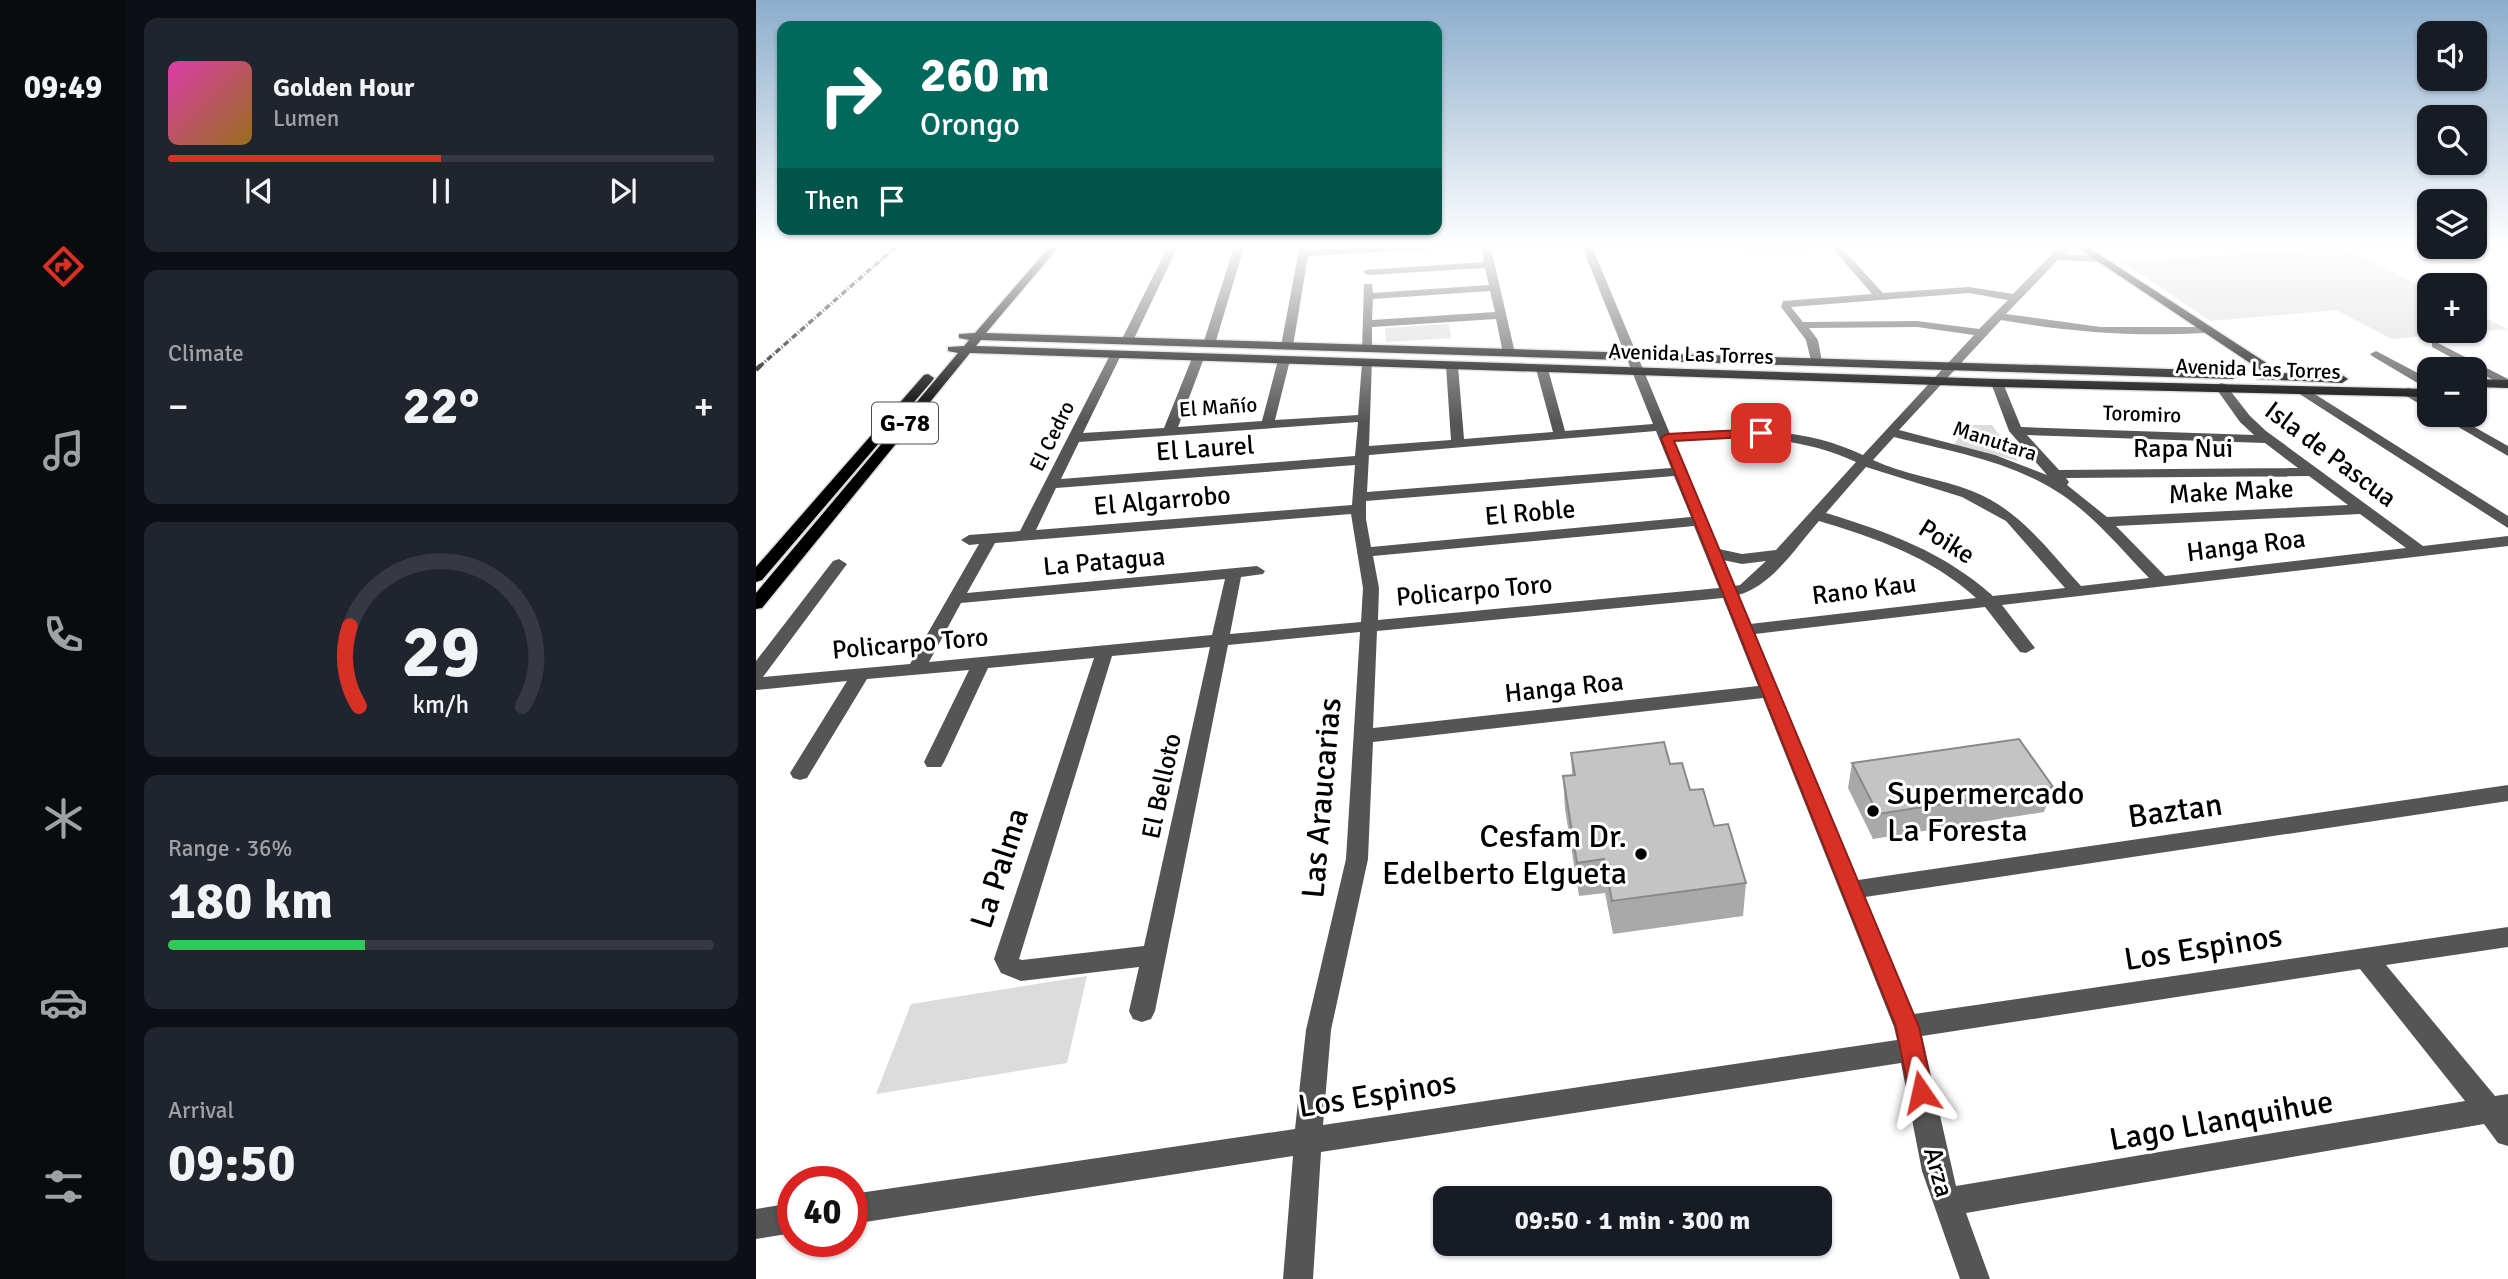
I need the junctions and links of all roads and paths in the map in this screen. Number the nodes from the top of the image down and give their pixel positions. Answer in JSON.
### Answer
{"nodes":[{"id":1,"x":997,"y":304,"type":"edge"},
{"id":2,"x":1002,"y":304,"type":"edge"},
{"id":3,"x":1145,"y":304,"type":"edge"},
{"id":4,"x":1221,"y":304,"type":"edge"},
{"id":5,"x":1294,"y":304,"type":"edge"},
{"id":6,"x":1368,"y":304,"type":"edge"},
{"id":7,"x":1498,"y":304,"type":"edge"},
{"id":8,"x":1611,"y":304,"type":"edge"},
{"id":9,"x":1787,"y":304,"type":"edge"},
{"id":10,"x":2011,"y":304,"type":"edge"},
{"id":11,"x":2164,"y":304,"type":"edge"},
{"id":12,"x":1501,"y":315,"type":"junction"},
{"id":13,"x":1999,"y":316,"type":"junction"},
{"id":14,"x":1367,"y":324,"type":"junction"},
{"id":15,"x":1800,"y":325,"type":"junction"},
{"id":16,"x":2204,"y":330,"type":"junction"},
{"id":17,"x":1982,"y":333,"type":"junction"},
{"id":18,"x":1127,"y":341,"type":"junction"},
{"id":19,"x":965,"y":343,"type":"junction"},
{"id":20,"x":1209,"y":344,"type":"junction"},
{"id":21,"x":2436,"y":345,"type":"dead end"},
{"id":22,"x":1287,"y":346,"type":"junction"},
{"id":23,"x":1509,"y":353,"type":"junction"},
{"id":24,"x":2376,"y":354,"type":"dead end"},
{"id":25,"x":1115,"y":355,"type":"junction"},
{"id":26,"x":1367,"y":356,"type":"junction"},
{"id":27,"x":1198,"y":358,"type":"junction"},
{"id":28,"x":1284,"y":360,"type":"junction"},
{"id":29,"x":1816,"y":362,"type":"junction"},
{"id":30,"x":1637,"y":364,"type":"junction"},
{"id":31,"x":1452,"y":366,"type":"junction"},
{"id":32,"x":1951,"y":366,"type":"junction"},
{"id":33,"x":1542,"y":369,"type":"junction"},
{"id":34,"x":2279,"y":377,"type":"junction"},
{"id":35,"x":2417,"y":378,"type":"edge"},
{"id":36,"x":1937,"y":381,"type":"junction"},
{"id":37,"x":1997,"y":383,"type":"junction"},
{"id":38,"x":2487,"y":383,"type":"edge"},
{"id":39,"x":2417,"y":384,"type":"edge"},
{"id":40,"x":2508,"y":384,"type":"edge"},
{"id":41,"x":2221,"y":387,"type":"junction"},
{"id":42,"x":2417,"y":389,"type":"edge"},
{"id":43,"x":2302,"y":390,"type":"junction"},
{"id":44,"x":2409,"y":392,"type":"junction"},
{"id":45,"x":2487,"y":394,"type":"edge"},
{"id":46,"x":2508,"y":395,"type":"edge"},
{"id":47,"x":2417,"y":398,"type":"edge"},
{"id":48,"x":1364,"y":418,"type":"junction"},
{"id":49,"x":1268,"y":425,"type":"junction"},
{"id":50,"x":2465,"y":427,"type":"edge"},
{"id":51,"x":2016,"y":430,"type":"junction"},
{"id":52,"x":1169,"y":432,"type":"junction"},
{"id":53,"x":1665,"y":432,"type":"junction"},
{"id":54,"x":1891,"y":432,"type":"junction"},
{"id":55,"x":1560,"y":435,"type":"junction"},
{"id":56,"x":1074,"y":438,"type":"junction"},
{"id":57,"x":2267,"y":439,"type":"junction"},
{"id":58,"x":1458,"y":444,"type":"junction"},
{"id":59,"x":2508,"y":452,"type":"edge"},
{"id":60,"x":1362,"y":456,"type":"junction"},
{"id":61,"x":1865,"y":461,"type":"junction"},
{"id":62,"x":1681,"y":471,"type":"junction"},
{"id":63,"x":2312,"y":472,"type":"junction"},
{"id":64,"x":2054,"y":474,"type":"junction"},
{"id":65,"x":1052,"y":484,"type":"junction"},
{"id":66,"x":2082,"y":502,"type":"junction"},
{"id":67,"x":1359,"y":503,"type":"junction"},
{"id":68,"x":2362,"y":509,"type":"junction"},
{"id":69,"x":1816,"y":515,"type":"junction"},
{"id":70,"x":1701,"y":521,"type":"junction"},
{"id":71,"x":2103,"y":522,"type":"junction"},
{"id":72,"x":2508,"y":523,"type":"edge"},
{"id":73,"x":1026,"y":536,"type":"junction"},
{"id":74,"x":990,"y":538,"type":"junction"},
{"id":75,"x":969,"y":540,"type":"dead end"},
{"id":76,"x":2508,"y":541,"type":"edge"},
{"id":77,"x":2420,"y":551,"type":"junction"},
{"id":78,"x":1364,"y":552,"type":"junction"},
{"id":79,"x":1714,"y":553,"type":"junction"},
{"id":80,"x":1781,"y":554,"type":"junction"},
{"id":81,"x":839,"y":564,"type":"dead end"},
{"id":82,"x":1257,"y":571,"type":"dead end"},
{"id":83,"x":1234,"y":573,"type":"junction"},
{"id":84,"x":756,"y":577,"type":"edge"},
{"id":85,"x":2161,"y":581,"type":"junction"},
{"id":86,"x":2077,"y":591,"type":"junction"},
{"id":87,"x":1730,"y":592,"type":"junction"},
{"id":88,"x":955,"y":599,"type":"junction"},
{"id":89,"x":1989,"y":601,"type":"junction"},
{"id":90,"x":756,"y":604,"type":"edge"},
{"id":91,"x":1369,"y":626,"type":"junction"},
{"id":92,"x":1745,"y":630,"type":"junction"},
{"id":93,"x":1220,"y":640,"type":"junction"},
{"id":94,"x":2026,"y":648,"type":"dead end"},
{"id":95,"x":1105,"y":651,"type":"junction"},
{"id":96,"x":981,"y":663,"type":"junction"},
{"id":97,"x":916,"y":669,"type":"junction"},
{"id":98,"x":756,"y":674,"type":"edge"},
{"id":99,"x":861,"y":674,"type":"junction"},
{"id":100,"x":756,"y":684,"type":"edge"},
{"id":101,"x":1770,"y":691,"type":"junction"},
{"id":102,"x":1363,"y":736,"type":"junction"},
{"id":103,"x":934,"y":762,"type":"dead end"},
{"id":104,"x":800,"y":773,"type":"dead end"},
{"id":105,"x":2508,"y":793,"type":"edge"},
{"id":106,"x":1852,"y":890,"type":"junction"},
{"id":107,"x":2508,"y":937,"type":"edge"},
{"id":108,"x":1153,"y":955,"type":"junction"},
{"id":109,"x":2365,"y":958,"type":"junction"},
{"id":110,"x":1142,"y":1011,"type":"dead end"},
{"id":111,"x":1910,"y":1038,"type":"junction"},
{"id":112,"x":2499,"y":1108,"type":"edge"},
{"id":113,"x":2508,"y":1133,"type":"edge"},
{"id":114,"x":1308,"y":1140,"type":"junction"},
{"id":115,"x":1945,"y":1202,"type":"junction"},
{"id":116,"x":868,"y":1207,"type":"edge"},
{"id":117,"x":777,"y":1221,"type":"edge"},
{"id":118,"x":756,"y":1224,"type":"edge"},
{"id":119,"x":1298,"y":1279,"type":"edge"},
{"id":120,"x":1975,"y":1279,"type":"edge"}],
"edges":[{"from":1,"to":19,"type":"main road","number":"G-78"},
{"from":2,"to":19,"type":"main road","number":"G-78"},
{"from":3,"to":18,"type":"street"},
{"from":4,"to":20,"type":"street"},
{"from":5,"to":22,"type":"street"},
{"from":6,"to":14,"type":"street","name":"Las Araucarias"},
{"from":7,"to":12,"type":"street"},
{"from":8,"to":30,"type":"street","name":"Arza"},
{"from":9,"to":15,"type":"street"},
{"from":10,"to":13,"type":"street","name":"Policarpo Toro"},
{"from":11,"to":16,"type":"main road"},
{"from":12,"to":14,"type":"street"},
{"from":12,"to":23,"type":"street"},
{"from":13,"to":16,"type":"street"},
{"from":13,"to":17,"type":"street","name":"Policarpo Toro"},
{"from":14,"to":26,"type":"street","name":"Las Araucarias"},
{"from":15,"to":17,"type":"street"},
{"from":15,"to":29,"type":"street"},
{"from":16,"to":34,"type":"main road"},
{"from":17,"to":32,"type":"street","name":"Policarpo Toro"},
{"from":18,"to":19,"type":"main road","name":"Avenida Las Torres"},
{"from":18,"to":20,"type":"main road","name":"Avenida Las Torres"},
{"from":19,"to":25,"type":"main road","name":"Avenida Las Torres"},
{"from":19,"to":84,"type":"main road","number":"G-78"},
{"from":19,"to":90,"type":"main road","number":"G-78"},
{"from":20,"to":22,"type":"main road","name":"Avenida Las Torres"},
{"from":21,"to":40,"type":"street"},
{"from":22,"to":26,"type":"main road","name":"Avenida Las Torres"},
{"from":23,"to":26,"type":"main road","name":"Avenida Las Torres"},
{"from":23,"to":30,"type":"main road","name":"Avenida Las Torres"},
{"from":24,"to":35,"type":"street"},
{"from":25,"to":27,"type":"main road","name":"Avenida Las Torres"},
{"from":25,"to":56,"type":"street","name":"El Cedro"},
{"from":26,"to":28,"type":"main road","name":"Avenida Las Torres"},
{"from":26,"to":31,"type":"main road","name":"Avenida Las Torres"},
{"from":26,"to":48,"type":"street","name":"Las Araucarias"},
{"from":27,"to":28,"type":"main road","name":"Avenida Las Torres"},
{"from":27,"to":52,"type":"street"},
{"from":28,"to":49,"type":"street"},
{"from":29,"to":30,"type":"main road","name":"Avenida Las Torres"},
{"from":29,"to":32,"type":"main road","name":"Avenida Las Torres"},
{"from":30,"to":33,"type":"main road","name":"Avenida Las Torres"},
{"from":30,"to":36,"type":"main road","name":"Avenida Las Torres"},
{"from":30,"to":53,"type":"street","name":"Arza"},
{"from":31,"to":33,"type":"main road","name":"Avenida Las Torres"},
{"from":31,"to":58,"type":"street"},
{"from":32,"to":34,"type":"main road","name":"Avenida Las Torres"},
{"from":32,"to":36,"type":"street","name":"Policarpo Toro"},
{"from":33,"to":55,"type":"street"},
{"from":34,"to":39,"type":"main road","name":"Avenida Las Torres"},
{"from":34,"to":43,"type":"main road"},
{"from":36,"to":37,"type":"main road","name":"Avenida Las Torres"},
{"from":36,"to":54,"type":"street","name":"Policarpo Toro"},
{"from":37,"to":41,"type":"main road","name":"Avenida Las Torres"},
{"from":37,"to":51,"type":"street","name":"Manutara"},
{"from":38,"to":40,"type":"main road"},
{"from":41,"to":43,"type":"main road","name":"Avenida Las Torres"},
{"from":41,"to":57,"type":"street","name":"Isla de Pascua"},
{"from":42,"to":44,"type":"main road","name":"Avenida Las Torres"},
{"from":43,"to":44,"type":"main road","name":"Avenida Las Torres"},
{"from":43,"to":72,"type":"street"},
{"from":44,"to":47,"type":"street"},
{"from":45,"to":46,"type":"main road"},
{"from":48,"to":49,"type":"street","name":"El Mañío"},
{"from":48,"to":60,"type":"street","name":"Las Araucarias"},
{"from":49,"to":52,"type":"street","name":"El Mañío"},
{"from":50,"to":59,"type":"street"},
{"from":51,"to":57,"type":"street","name":"Toromiro"},
{"from":51,"to":64,"type":"street","name":"Manutara"},
{"from":52,"to":56,"type":"street","name":"El Mañío"},
{"from":53,"to":55,"type":"street","name":"El Laurel"},
{"from":53,"to":61,"type":"street","name":"El Laurel"},
{"from":53,"to":62,"type":"street","name":"Arza"},
{"from":54,"to":61,"type":"street","name":"Policarpo Toro"},
{"from":54,"to":66,"type":"street","name":"Manutara"},
{"from":55,"to":58,"type":"street","name":"El Laurel"},
{"from":56,"to":65,"type":"street","name":"El Cedro"},
{"from":57,"to":63,"type":"street","name":"Isla de Pascua"},
{"from":58,"to":60,"type":"street","name":"El Laurel"},
{"from":60,"to":65,"type":"street","name":"El Laurel"},
{"from":60,"to":67,"type":"street","name":"Las Araucarias"},
{"from":61,"to":69,"type":"street","name":"Policarpo Toro"},
{"from":61,"to":86,"type":"street","name":"El Laurel"},
{"from":62,"to":67,"type":"street","name":"El Algarrobo"},
{"from":62,"to":70,"type":"street","name":"Arza"},
{"from":63,"to":64,"type":"street","name":"Rapa Nui"},
{"from":63,"to":68,"type":"street","name":"Isla de Pascua"},
{"from":64,"to":66,"type":"street","name":"Manutara"},
{"from":65,"to":73,"type":"street","name":"El Cedro"},
{"from":66,"to":71,"type":"street","name":"Manutara"},
{"from":67,"to":73,"type":"street","name":"El Algarrobo"},
{"from":67,"to":78,"type":"street","name":"Las Araucarias"},
{"from":68,"to":71,"type":"street","name":"Make Make"},
{"from":68,"to":77,"type":"street","name":"Isla de Pascua"},
{"from":69,"to":80,"type":"street","name":"Policarpo Toro"},
{"from":69,"to":89,"type":"street","name":"Poike"},
{"from":70,"to":78,"type":"street","name":"El Roble"},
{"from":70,"to":79,"type":"street","name":"Arza"},
{"from":71,"to":85,"type":"street","name":"Manutara"},
{"from":73,"to":74,"type":"street","name":"El Algarrobo"},
{"from":74,"to":75,"type":"street","name":"El Algarrobo"},
{"from":74,"to":88,"type":"street"},
{"from":76,"to":77,"type":"street","name":"Hanga Roa"},
{"from":77,"to":85,"type":"street","name":"Hanga Roa"},
{"from":78,"to":91,"type":"street","name":"Las Araucarias"},
{"from":79,"to":80,"type":"street"},
{"from":79,"to":87,"type":"street","name":"Arza"},
{"from":80,"to":87,"type":"street","name":"Policarpo Toro"},
{"from":81,"to":98,"type":"street"},
{"from":82,"to":83,"type":"street","name":"La Patagua"},
{"from":83,"to":88,"type":"street","name":"La Patagua"},
{"from":83,"to":93,"type":"street","name":"El Belloto"},
{"from":85,"to":86,"type":"street","name":"Hanga Roa"},
{"from":86,"to":89,"type":"street","name":"Hanga Roa"},
{"from":87,"to":91,"type":"street","name":"Policarpo Toro"},
{"from":87,"to":92,"type":"street","name":"Arza"},
{"from":88,"to":97,"type":"street"},
{"from":89,"to":92,"type":"street","name":"Rano Kau"},
{"from":89,"to":94,"type":"street","name":"Poike"},
{"from":91,"to":93,"type":"street","name":"Policarpo Toro"},
{"from":91,"to":102,"type":"street","name":"Las Araucarias"},
{"from":92,"to":101,"type":"street","name":"Arza"},
{"from":93,"to":95,"type":"street","name":"Policarpo Toro"},
{"from":93,"to":108,"type":"street","name":"El Belloto"},
{"from":95,"to":96,"type":"street","name":"Policarpo Toro"},
{"from":95,"to":108,"type":"street","name":"La Palma"},
{"from":96,"to":97,"type":"street","name":"Policarpo Toro"},
{"from":96,"to":103,"type":"street"},
{"from":97,"to":99,"type":"street","name":"Policarpo Toro"},
{"from":99,"to":100,"type":"street","name":"Policarpo Toro"},
{"from":99,"to":104,"type":"street"},
{"from":101,"to":102,"type":"street","name":"Hanga Roa"},
{"from":101,"to":106,"type":"street","name":"Arza"},
{"from":102,"to":114,"type":"street","name":"Las Araucarias"},
{"from":105,"to":106,"type":"street","name":"Baztan"},
{"from":106,"to":111,"type":"street","name":"Arza"},
{"from":107,"to":109,"type":"street","name":"Los Espinos"},
{"from":108,"to":110,"type":"street","name":"El Belloto"},
{"from":109,"to":111,"type":"street","name":"Los Espinos"},
{"from":109,"to":112,"type":"street"},
{"from":111,"to":114,"type":"street","name":"Los Espinos"},
{"from":111,"to":115,"type":"street","name":"Arza"},
{"from":112,"to":113,"type":"street"},
{"from":112,"to":115,"type":"street","name":"Lago Llanquihue"},
{"from":114,"to":116,"type":"street","name":"Los Espinos"},
{"from":114,"to":119,"type":"street","name":"Las Araucarias"},
{"from":115,"to":120,"type":"street","name":"Arza"},
{"from":117,"to":118,"type":"street"}]}
